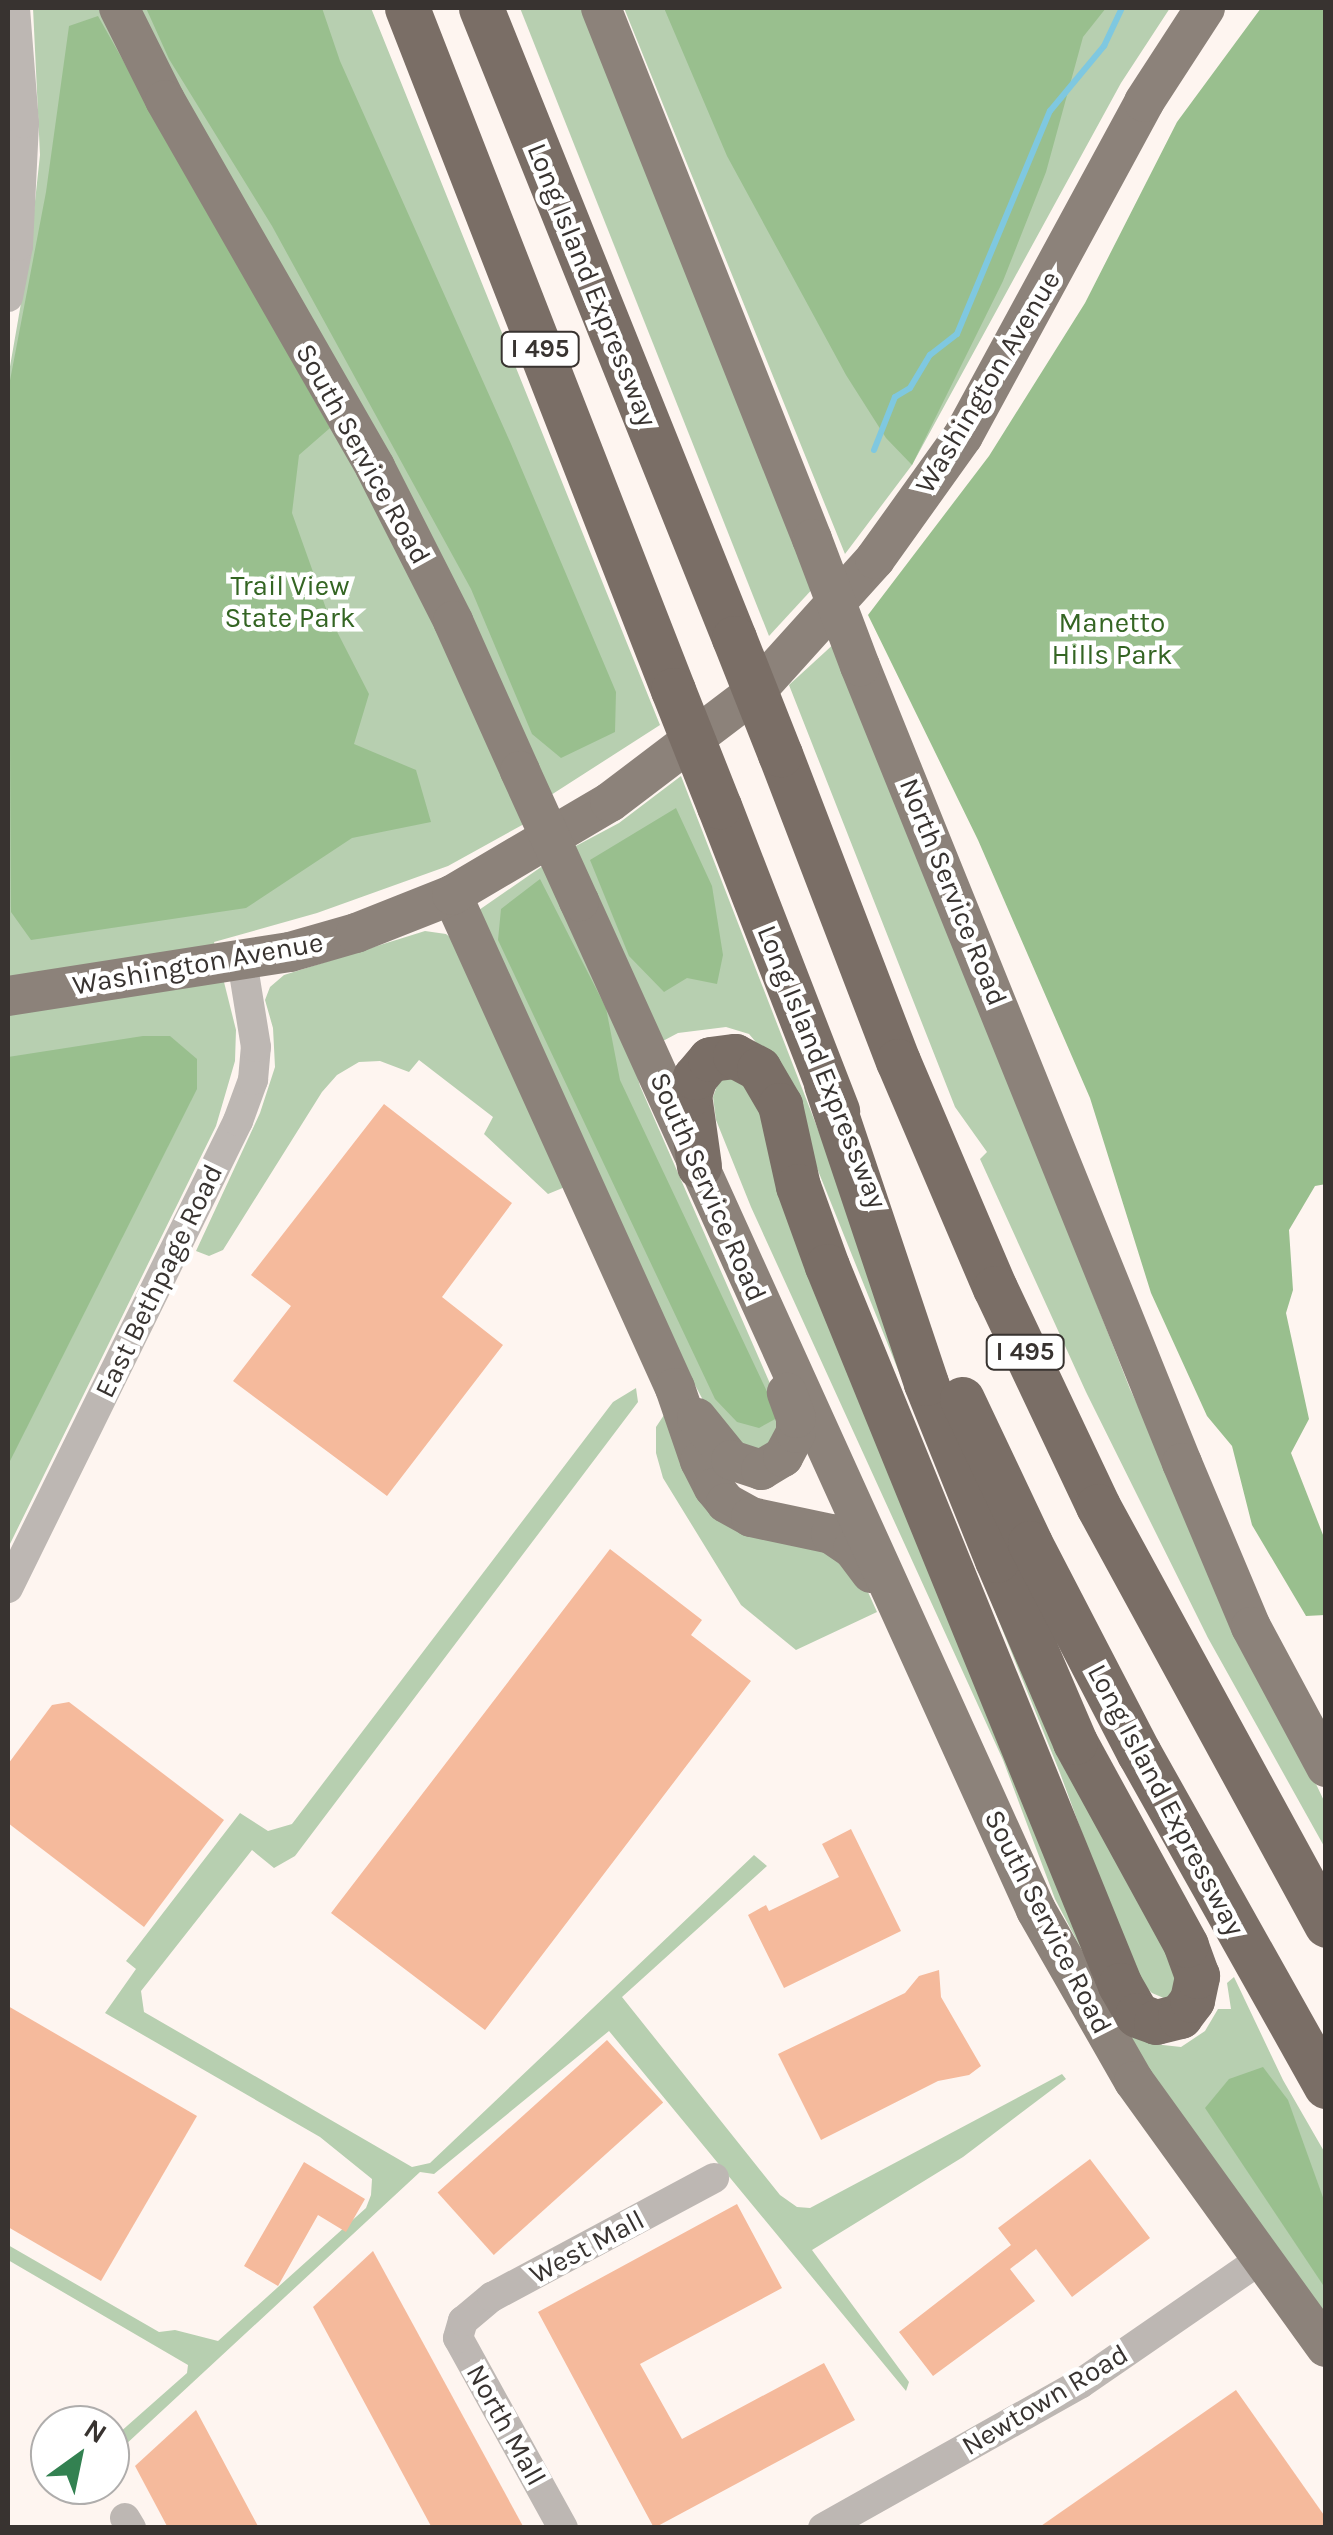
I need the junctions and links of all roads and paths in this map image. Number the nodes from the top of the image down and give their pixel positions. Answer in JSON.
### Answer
{"nodes":[{"id":1,"x":15,"y":8,"type":"edge"},
{"id":2,"x":119,"y":8,"type":"edge"},
{"id":3,"x":406,"y":8,"type":"edge"},
{"id":4,"x":481,"y":8,"type":"edge"},
{"id":5,"x":601,"y":8,"type":"edge"},
{"id":6,"x":1205,"y":8,"type":"edge"},
{"id":7,"x":8,"y":297,"type":"edge"},
{"id":8,"x":452,"y":895,"type":"junction"},
{"id":9,"x":242,"y":961,"type":"junction"},
{"id":10,"x":8,"y":996,"type":"edge"},
{"id":11,"x":826,"y":1084,"type":"junction"},
{"id":12,"x":699,"y":1166,"type":"junction"},
{"id":13,"x":737,"y":1252,"type":"junction"},
{"id":14,"x":676,"y":1388,"type":"junction"},
{"id":15,"x":8,"y":1588,"type":"edge"},
{"id":16,"x":897,"y":1607,"type":"junction"},
{"id":17,"x":1326,"y":1766,"type":"edge"},
{"id":18,"x":1326,"y":1925,"type":"edge"},
{"id":19,"x":1264,"y":1982,"type":"junction"},
{"id":20,"x":1326,"y":2086,"type":"edge"},
{"id":21,"x":1326,"y":2106,"type":"edge"},
{"id":22,"x":714,"y":2178,"type":"dead end"},
{"id":23,"x":1260,"y":2260,"type":"junction"},
{"id":24,"x":463,"y":2321,"type":"joint"},
{"id":25,"x":1326,"y":2347,"type":"edge"},
{"id":26,"x":562,"y":2528,"type":"edge"},
{"id":27,"x":823,"y":2528,"type":"edge"}],
"edges":[{"from":1,"to":7,"type":"street"},
{"from":2,"to":12,"type":"main road","name":"South Service Road","bridge":true},
{"from":3,"to":11,"type":"highway","name":"Long Island Expressway","number":"I 495","bridge":true},
{"from":4,"to":18,"type":"highway","name":"Long Island Expressway","number":"I 495","bridge":true},
{"from":5,"to":17,"type":"main road","name":"North Service Road","bridge":true},
{"from":6,"to":8,"type":"main road","name":"Washington Avenue"},
{"from":8,"to":9,"type":"main road","name":"Washington Avenue"},
{"from":8,"to":14,"type":"main road"},
{"from":9,"to":10,"type":"main road","name":"Washington Avenue"},
{"from":9,"to":15,"type":"street","name":"East Bethpage Road"},
{"from":11,"to":12,"type":"highway"},
{"from":11,"to":19,"type":"highway","name":"Long Island Expressway","number":"I 495"},
{"from":12,"to":13,"type":"main road","name":"South Service Road"},
{"from":13,"to":14,"type":"main road"},
{"from":13,"to":16,"type":"main road","name":"South Service Road"},
{"from":14,"to":16,"type":"main road"},
{"from":16,"to":23,"type":"main road","name":"South Service Road"},
{"from":19,"to":20,"type":"highway","name":"Long Island Expressway","number":"I 495"},
{"from":19,"to":21,"type":"highway"},
{"from":22,"to":24,"type":"street","name":"West Mall"},
{"from":23,"to":25,"type":"main road","name":"South Service Road"},
{"from":23,"to":27,"type":"street","name":"Newtown Road"},
{"from":24,"to":26,"type":"street","name":"North Mall"}]}
